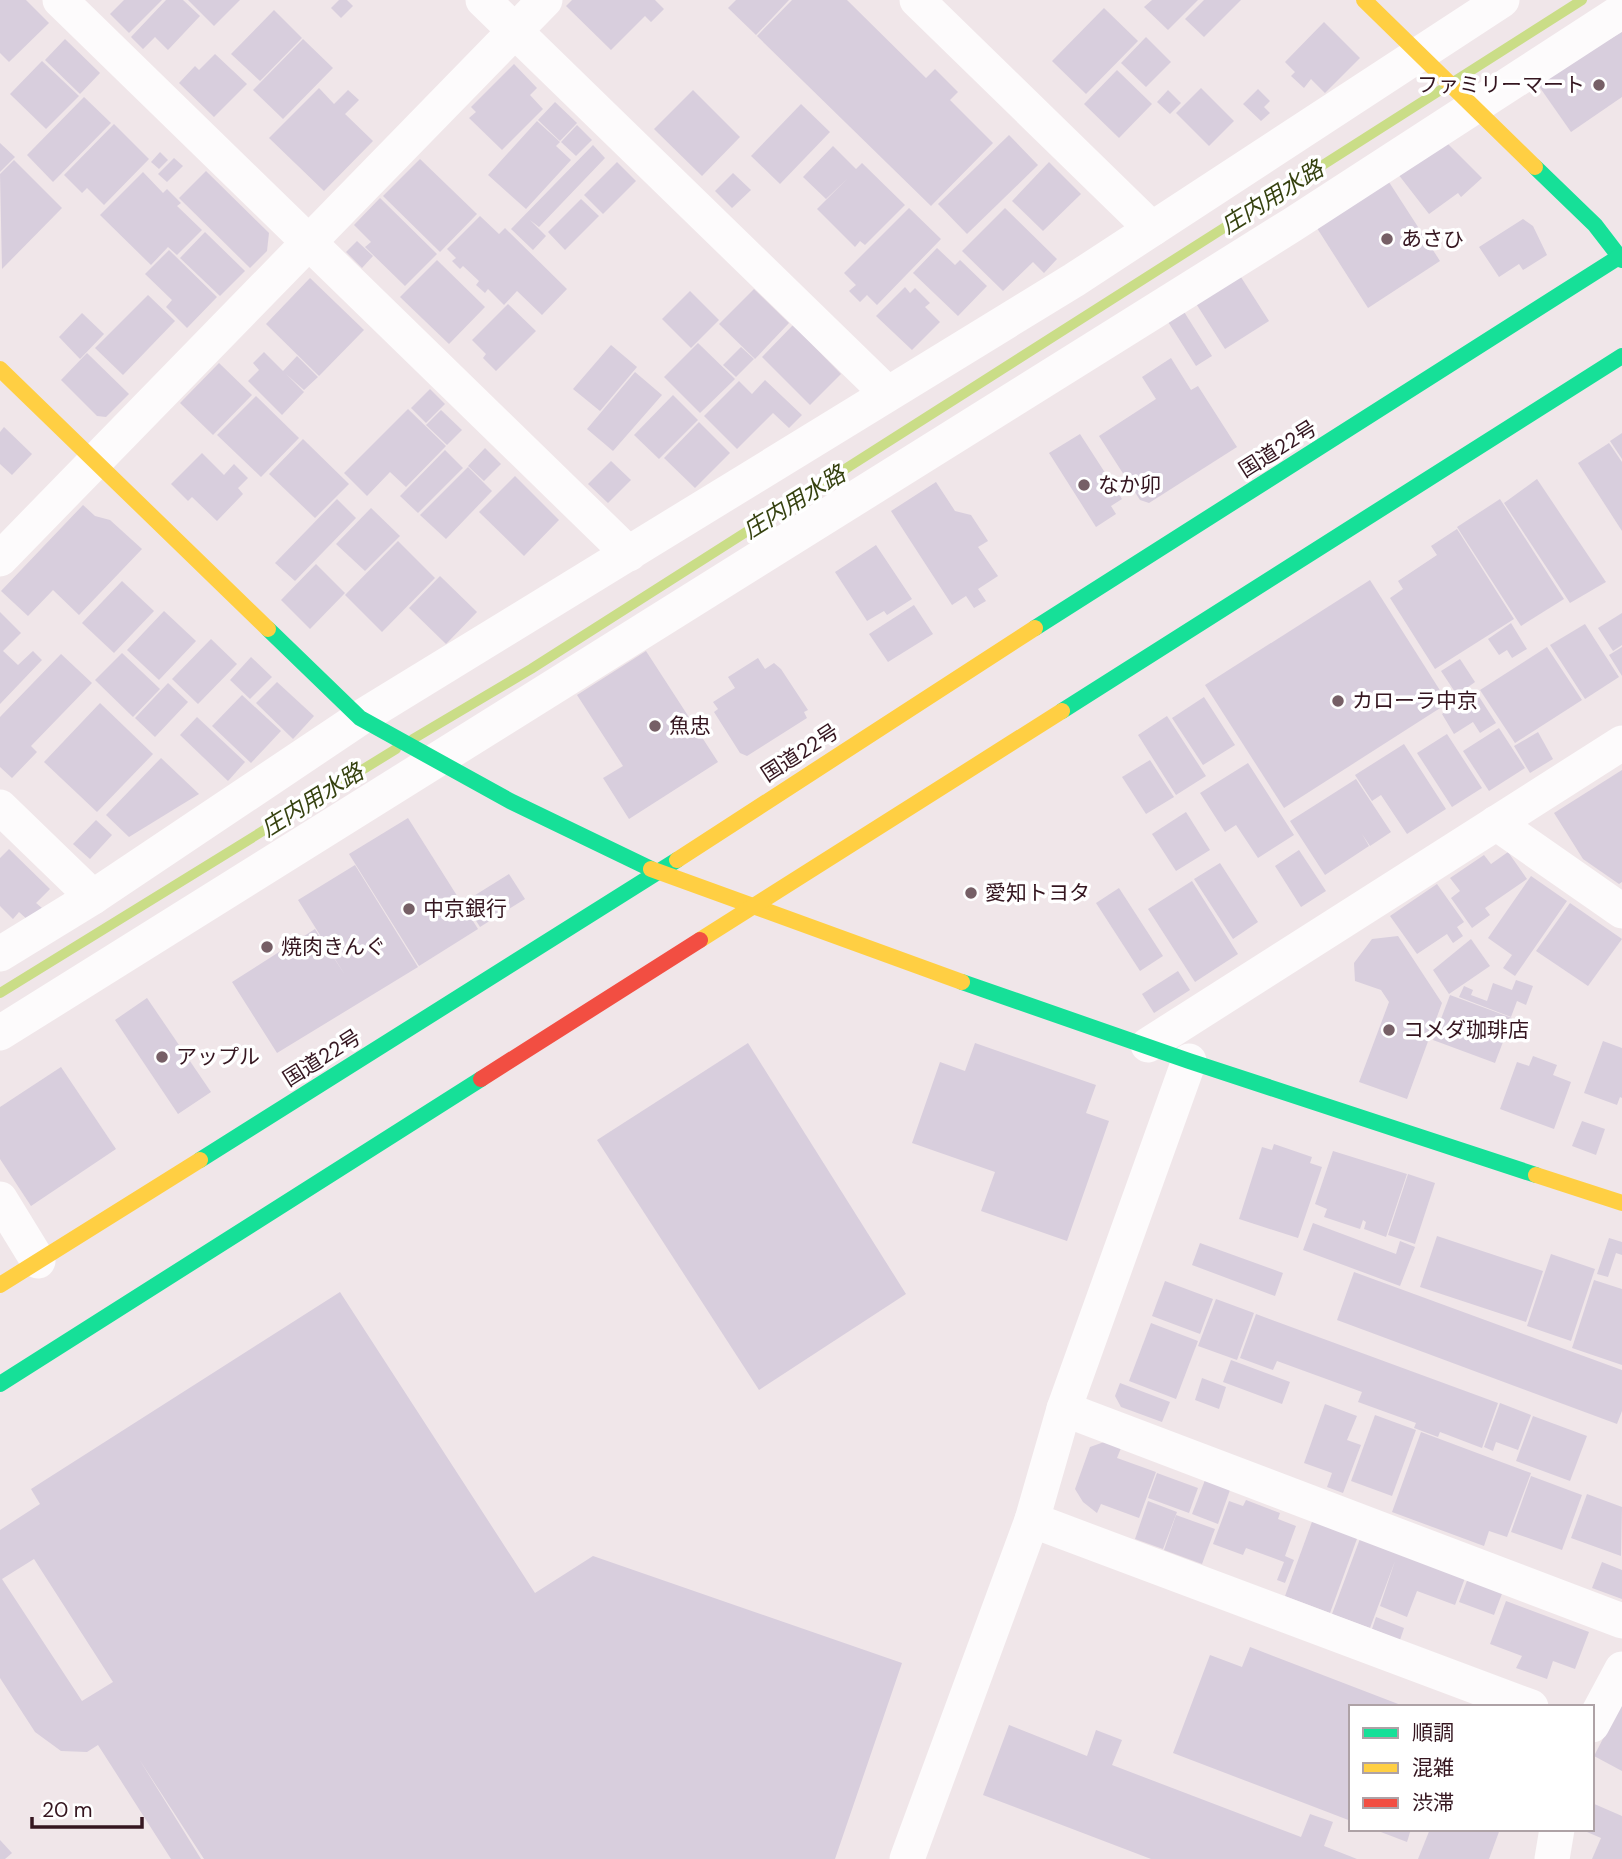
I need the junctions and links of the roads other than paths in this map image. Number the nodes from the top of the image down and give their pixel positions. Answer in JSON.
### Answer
{"nodes":[{"id":1,"x":60,"y":0,"type":"edge"},
{"id":2,"x":483,"y":0,"type":"edge"},
{"id":3,"x":545,"y":0,"type":"edge"},
{"id":4,"x":917,"y":0,"type":"edge"},
{"id":5,"x":1364,"y":0,"type":"edge"},
{"id":6,"x":1502,"y":0,"type":"edge"},
{"id":7,"x":1622,"y":11,"type":"edge"},
{"id":8,"x":515,"y":31,"type":"junction"},
{"id":9,"x":1426,"y":61,"type":"junction"},
{"id":10,"x":1469,"y":102,"type":"junction"},
{"id":11,"x":1152,"y":229,"type":"junction"},
{"id":12,"x":309,"y":242,"type":"junction"},
{"id":13,"x":1621,"y":257,"type":"edge"},
{"id":14,"x":1622,"y":356,"type":"edge"},
{"id":15,"x":0,"y":369,"type":"edge"},
{"id":16,"x":887,"y":393,"type":"junction"},
{"id":17,"x":96,"y":461,"type":"junction"},
{"id":18,"x":629,"y":554,"type":"junction"},
{"id":19,"x":0,"y":559,"type":"edge"},
{"id":20,"x":365,"y":721,"type":"junction"},
{"id":21,"x":1622,"y":743,"type":"edge"},
{"id":22,"x":430,"y":757,"type":"junction"},
{"id":23,"x":0,"y":807,"type":"edge"},
{"id":24,"x":1496,"y":823,"type":"junction"},
{"id":25,"x":658,"y":873,"type":"junction"},
{"id":26,"x":93,"y":897,"type":"junction"},
{"id":27,"x":751,"y":908,"type":"junction"},
{"id":28,"x":1622,"y":911,"type":"edge"},
{"id":29,"x":0,"y":954,"type":"edge"},
{"id":30,"x":0,"y":1033,"type":"edge"},
{"id":31,"x":1148,"y":1045,"type":"junction"},
{"id":32,"x":1189,"y":1060,"type":"junction"},
{"id":33,"x":0,"y":1199,"type":"edge"},
{"id":34,"x":1622,"y":1203,"type":"edge"},
{"id":35,"x":38,"y":1261,"type":"junction"},
{"id":36,"x":0,"y":1285,"type":"edge"},
{"id":37,"x":0,"y":1384,"type":"edge"},
{"id":38,"x":1064,"y":1409,"type":"junction"},
{"id":39,"x":1032,"y":1520,"type":"junction"},
{"id":40,"x":1622,"y":1621,"type":"edge"},
{"id":41,"x":1622,"y":1669,"type":"edge"},
{"id":42,"x":1526,"y":1705,"type":"edge"},
{"id":43,"x":1594,"y":1721,"type":"edge"},
{"id":44,"x":1557,"y":1831,"type":"edge"},
{"id":45,"x":907,"y":1859,"type":"edge"},
{"id":46,"x":1552,"y":1859,"type":"edge"}],
"edges":[{"from":1,"to":12,"type":"street"},
{"from":2,"to":8,"type":"street"},
{"from":3,"to":8,"type":"street"},
{"from":4,"to":11,"type":"street"},
{"from":5,"to":9,"type":"main road"},
{"from":6,"to":9,"type":"street"},
{"from":7,"to":10,"type":"street"},
{"from":8,"to":12,"type":"street"},
{"from":8,"to":16,"type":"street"},
{"from":9,"to":10,"type":"main road"},
{"from":9,"to":11,"type":"street"},
{"from":10,"to":13,"type":"main road"},
{"from":10,"to":22,"type":"street"},
{"from":11,"to":16,"type":"street"},
{"from":12,"to":17,"type":"street"},
{"from":12,"to":18,"type":"street"},
{"from":13,"to":25,"type":"main road","name":"国道22号"},
{"from":14,"to":27,"type":"main road"},
{"from":15,"to":17,"type":"main road"},
{"from":16,"to":18,"type":"street"},
{"from":17,"to":19,"type":"street"},
{"from":17,"to":20,"type":"main road"},
{"from":18,"to":20,"type":"street"},
{"from":20,"to":22,"type":"main road"},
{"from":20,"to":26,"type":"street"},
{"from":21,"to":24,"type":"street"},
{"from":22,"to":25,"type":"main road"},
{"from":22,"to":30,"type":"street"},
{"from":23,"to":26,"type":"street"},
{"from":24,"to":28,"type":"street"},
{"from":24,"to":31,"type":"street"},
{"from":25,"to":27,"type":"main road"},
{"from":25,"to":35,"type":"main road","name":"国道22号"},
{"from":26,"to":29,"type":"street"},
{"from":27,"to":31,"type":"main road"},
{"from":27,"to":37,"type":"main road"},
{"from":31,"to":32,"type":"main road"},
{"from":32,"to":34,"type":"main road"},
{"from":32,"to":38,"type":"street"},
{"from":33,"to":35,"type":"street"},
{"from":35,"to":36,"type":"main road","name":"国道22号"},
{"from":38,"to":39,"type":"street"},
{"from":38,"to":40,"type":"street"},
{"from":39,"to":42,"type":"street"},
{"from":39,"to":45,"type":"street"},
{"from":41,"to":43,"type":"street"},
{"from":44,"to":46,"type":"street"}]}
